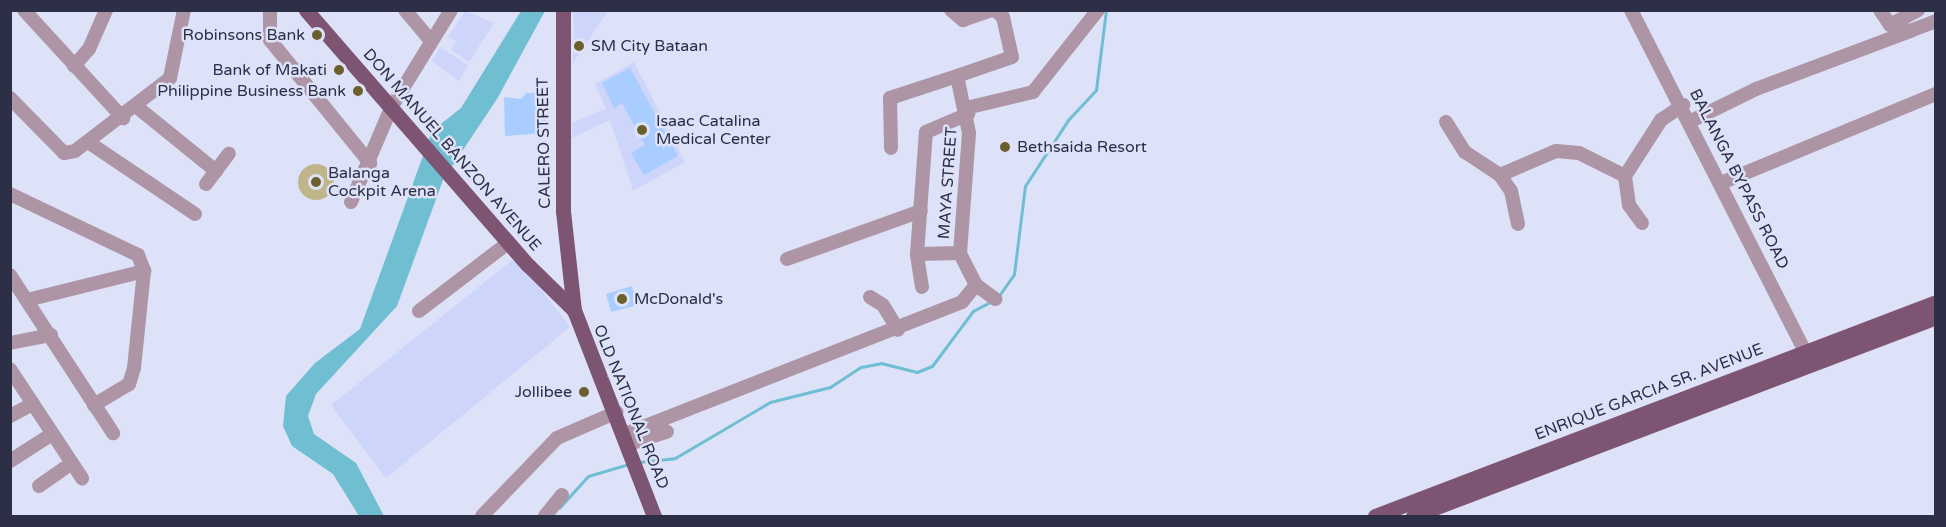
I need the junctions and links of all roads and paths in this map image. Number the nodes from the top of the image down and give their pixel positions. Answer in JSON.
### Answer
{"nodes":[{"id":1,"x":24,"y":10,"type":"edge"},
{"id":2,"x":106,"y":10,"type":"edge"},
{"id":3,"x":183,"y":10,"type":"edge"},
{"id":4,"x":270,"y":10,"type":"edge"},
{"id":5,"x":306,"y":10,"type":"edge"},
{"id":6,"x":405,"y":10,"type":"edge"},
{"id":7,"x":452,"y":10,"type":"edge"},
{"id":8,"x":563,"y":10,"type":"edge"},
{"id":9,"x":951,"y":10,"type":"edge"},
{"id":10,"x":994,"y":10,"type":"edge"},
{"id":11,"x":1098,"y":10,"type":"edge"},
{"id":12,"x":1631,"y":10,"type":"edge"},
{"id":13,"x":1880,"y":10,"type":"edge"},
{"id":14,"x":1917,"y":10,"type":"edge"},
{"id":15,"x":1935,"y":21,"type":"edge"},
{"id":16,"x":1890,"y":24,"type":"junction"},
{"id":17,"x":1910,"y":31,"type":"junction"},
{"id":18,"x":431,"y":41,"type":"junction"},
{"id":19,"x":74,"y":66,"type":"junction"},
{"id":20,"x":957,"y":76,"type":"junction"},
{"id":21,"x":1935,"y":94,"type":"edge"},
{"id":22,"x":10,"y":98,"type":"edge"},
{"id":23,"x":1683,"y":105,"type":"junction"},
{"id":24,"x":392,"y":106,"type":"junction"},
{"id":25,"x":137,"y":107,"type":"junction"},
{"id":26,"x":967,"y":111,"type":"junction"},
{"id":27,"x":123,"y":118,"type":"junction"},
{"id":28,"x":1691,"y":121,"type":"junction"},
{"id":29,"x":1446,"y":122,"type":"dead end"},
{"id":30,"x":88,"y":142,"type":"junction"},
{"id":31,"x":891,"y":148,"type":"dead end"},
{"id":32,"x":229,"y":154,"type":"dead end"},
{"id":33,"x":370,"y":163,"type":"junction"},
{"id":34,"x":216,"y":171,"type":"junction"},
{"id":35,"x":1500,"y":175,"type":"junction"},
{"id":36,"x":1625,"y":176,"type":"junction"},
{"id":37,"x":1721,"y":183,"type":"junction"},
{"id":38,"x":206,"y":184,"type":"dead end"},
{"id":39,"x":10,"y":194,"type":"edge"},
{"id":40,"x":351,"y":202,"type":"dead end"},
{"id":41,"x":921,"y":212,"type":"junction"},
{"id":42,"x":195,"y":214,"type":"dead end"},
{"id":43,"x":1642,"y":223,"type":"dead end"},
{"id":44,"x":1518,"y":224,"type":"dead end"},
{"id":45,"x":508,"y":243,"type":"junction"},
{"id":46,"x":960,"y":253,"type":"junction"},
{"id":47,"x":917,"y":254,"type":"junction"},
{"id":48,"x":787,"y":260,"type":"dead end"},
{"id":49,"x":144,"y":272,"type":"junction"},
{"id":50,"x":10,"y":275,"type":"edge"},
{"id":51,"x":976,"y":285,"type":"junction"},
{"id":52,"x":922,"y":287,"type":"dead end"},
{"id":53,"x":870,"y":297,"type":"dead end"},
{"id":54,"x":995,"y":298,"type":"dead end"},
{"id":55,"x":27,"y":300,"type":"junction"},
{"id":56,"x":1935,"y":302,"type":"edge"},
{"id":57,"x":574,"y":310,"type":"junction"},
{"id":58,"x":419,"y":311,"type":"dead end"},
{"id":59,"x":1935,"y":317,"type":"edge"},
{"id":60,"x":898,"y":330,"type":"junction"},
{"id":61,"x":51,"y":335,"type":"junction"},
{"id":62,"x":10,"y":343,"type":"edge"},
{"id":63,"x":1808,"y":358,"type":"junction"},
{"id":64,"x":12,"y":373,"type":"edge"},
{"id":65,"x":33,"y":404,"type":"junction"},
{"id":66,"x":94,"y":405,"type":"junction"},
{"id":67,"x":617,"y":412,"type":"junction"},
{"id":68,"x":10,"y":416,"type":"edge"},
{"id":69,"x":667,"y":432,"type":"dead end"},
{"id":70,"x":113,"y":433,"type":"dead end"},
{"id":71,"x":52,"y":434,"type":"junction"},
{"id":72,"x":631,"y":450,"type":"junction"},
{"id":73,"x":10,"y":461,"type":"edge"},
{"id":74,"x":72,"y":464,"type":"junction"},
{"id":75,"x":82,"y":478,"type":"dead end"},
{"id":76,"x":39,"y":486,"type":"dead end"},
{"id":77,"x":562,"y":495,"type":"dead end"},
{"id":78,"x":489,"y":514,"type":"edge"},
{"id":79,"x":545,"y":516,"type":"edge"},
{"id":80,"x":654,"y":516,"type":"edge"},
{"id":81,"x":1375,"y":516,"type":"edge"},
{"id":82,"x":1413,"y":516,"type":"edge"}],
"edges":[{"from":1,"to":19,"type":"street"},
{"from":2,"to":19,"type":"street"},
{"from":3,"to":25,"type":"street"},
{"from":4,"to":33,"type":"street"},
{"from":5,"to":24,"type":"main road","name":"DON MANUEL BANZON AVENUE"},
{"from":6,"to":18,"type":"street"},
{"from":7,"to":18,"type":"street"},
{"from":8,"to":57,"type":"main road","name":"CALERO STREET"},
{"from":9,"to":10,"type":"street"},
{"from":10,"to":20,"type":"street"},
{"from":11,"to":26,"type":"street"},
{"from":12,"to":23,"type":"street","name":"BALANGA BYPASS ROAD"},
{"from":13,"to":16,"type":"street"},
{"from":14,"to":16,"type":"street"},
{"from":15,"to":17,"type":"street"},
{"from":16,"to":17,"type":"street"},
{"from":17,"to":28,"type":"street"},
{"from":18,"to":24,"type":"street"},
{"from":19,"to":27,"type":"street"},
{"from":20,"to":26,"type":"street","name":"MAYA STREET"},
{"from":20,"to":31,"type":"street"},
{"from":21,"to":37,"type":"street"},
{"from":22,"to":30,"type":"street"},
{"from":23,"to":28,"type":"street","name":"BALANGA BYPASS ROAD"},
{"from":23,"to":36,"type":"street"},
{"from":24,"to":33,"type":"street"},
{"from":24,"to":45,"type":"main road","name":"DON MANUEL BANZON AVENUE"},
{"from":25,"to":27,"type":"street"},
{"from":25,"to":34,"type":"street"},
{"from":26,"to":41,"type":"street"},
{"from":26,"to":46,"type":"street","name":"MAYA STREET"},
{"from":27,"to":30,"type":"street"},
{"from":28,"to":37,"type":"street","name":"BALANGA BYPASS ROAD"},
{"from":29,"to":35,"type":"street"},
{"from":30,"to":42,"type":"street"},
{"from":32,"to":34,"type":"street"},
{"from":33,"to":40,"type":"street"},
{"from":34,"to":38,"type":"street"},
{"from":35,"to":36,"type":"street"},
{"from":35,"to":44,"type":"street"},
{"from":36,"to":43,"type":"street"},
{"from":37,"to":63,"type":"street","name":"BALANGA BYPASS ROAD"},
{"from":39,"to":49,"type":"street"},
{"from":41,"to":47,"type":"street"},
{"from":41,"to":48,"type":"street"},
{"from":45,"to":57,"type":"main road","name":"DON MANUEL BANZON AVENUE"},
{"from":45,"to":58,"type":"street"},
{"from":46,"to":47,"type":"street"},
{"from":46,"to":51,"type":"street"},
{"from":47,"to":52,"type":"street"},
{"from":49,"to":55,"type":"street"},
{"from":49,"to":66,"type":"street"},
{"from":50,"to":55,"type":"street"},
{"from":51,"to":54,"type":"street"},
{"from":51,"to":60,"type":"street"},
{"from":53,"to":60,"type":"street"},
{"from":55,"to":61,"type":"street"},
{"from":56,"to":63,"type":"main road","name":"ENRIQUE GARCIA SR. AVENUE"},
{"from":57,"to":67,"type":"main road","name":"OLD NATIONAL ROAD"},
{"from":59,"to":63,"type":"main road","name":"ENRIQUE GARCIA SR. AVENUE"},
{"from":60,"to":72,"type":"street"},
{"from":61,"to":62,"type":"street"},
{"from":61,"to":66,"type":"street"},
{"from":63,"to":81,"type":"main road","name":"ENRIQUE GARCIA SR. AVENUE"},
{"from":63,"to":82,"type":"main road","name":"ENRIQUE GARCIA SR. AVENUE"},
{"from":64,"to":65,"type":"street"},
{"from":65,"to":68,"type":"street"},
{"from":65,"to":71,"type":"street"},
{"from":66,"to":70,"type":"street"},
{"from":67,"to":72,"type":"main road","name":"OLD NATIONAL ROAD"},
{"from":67,"to":78,"type":"street"},
{"from":69,"to":72,"type":"street"},
{"from":71,"to":73,"type":"street"},
{"from":71,"to":74,"type":"street"},
{"from":72,"to":80,"type":"main road","name":"OLD NATIONAL ROAD"},
{"from":74,"to":75,"type":"street"},
{"from":74,"to":76,"type":"street"},
{"from":77,"to":79,"type":"street"}]}
